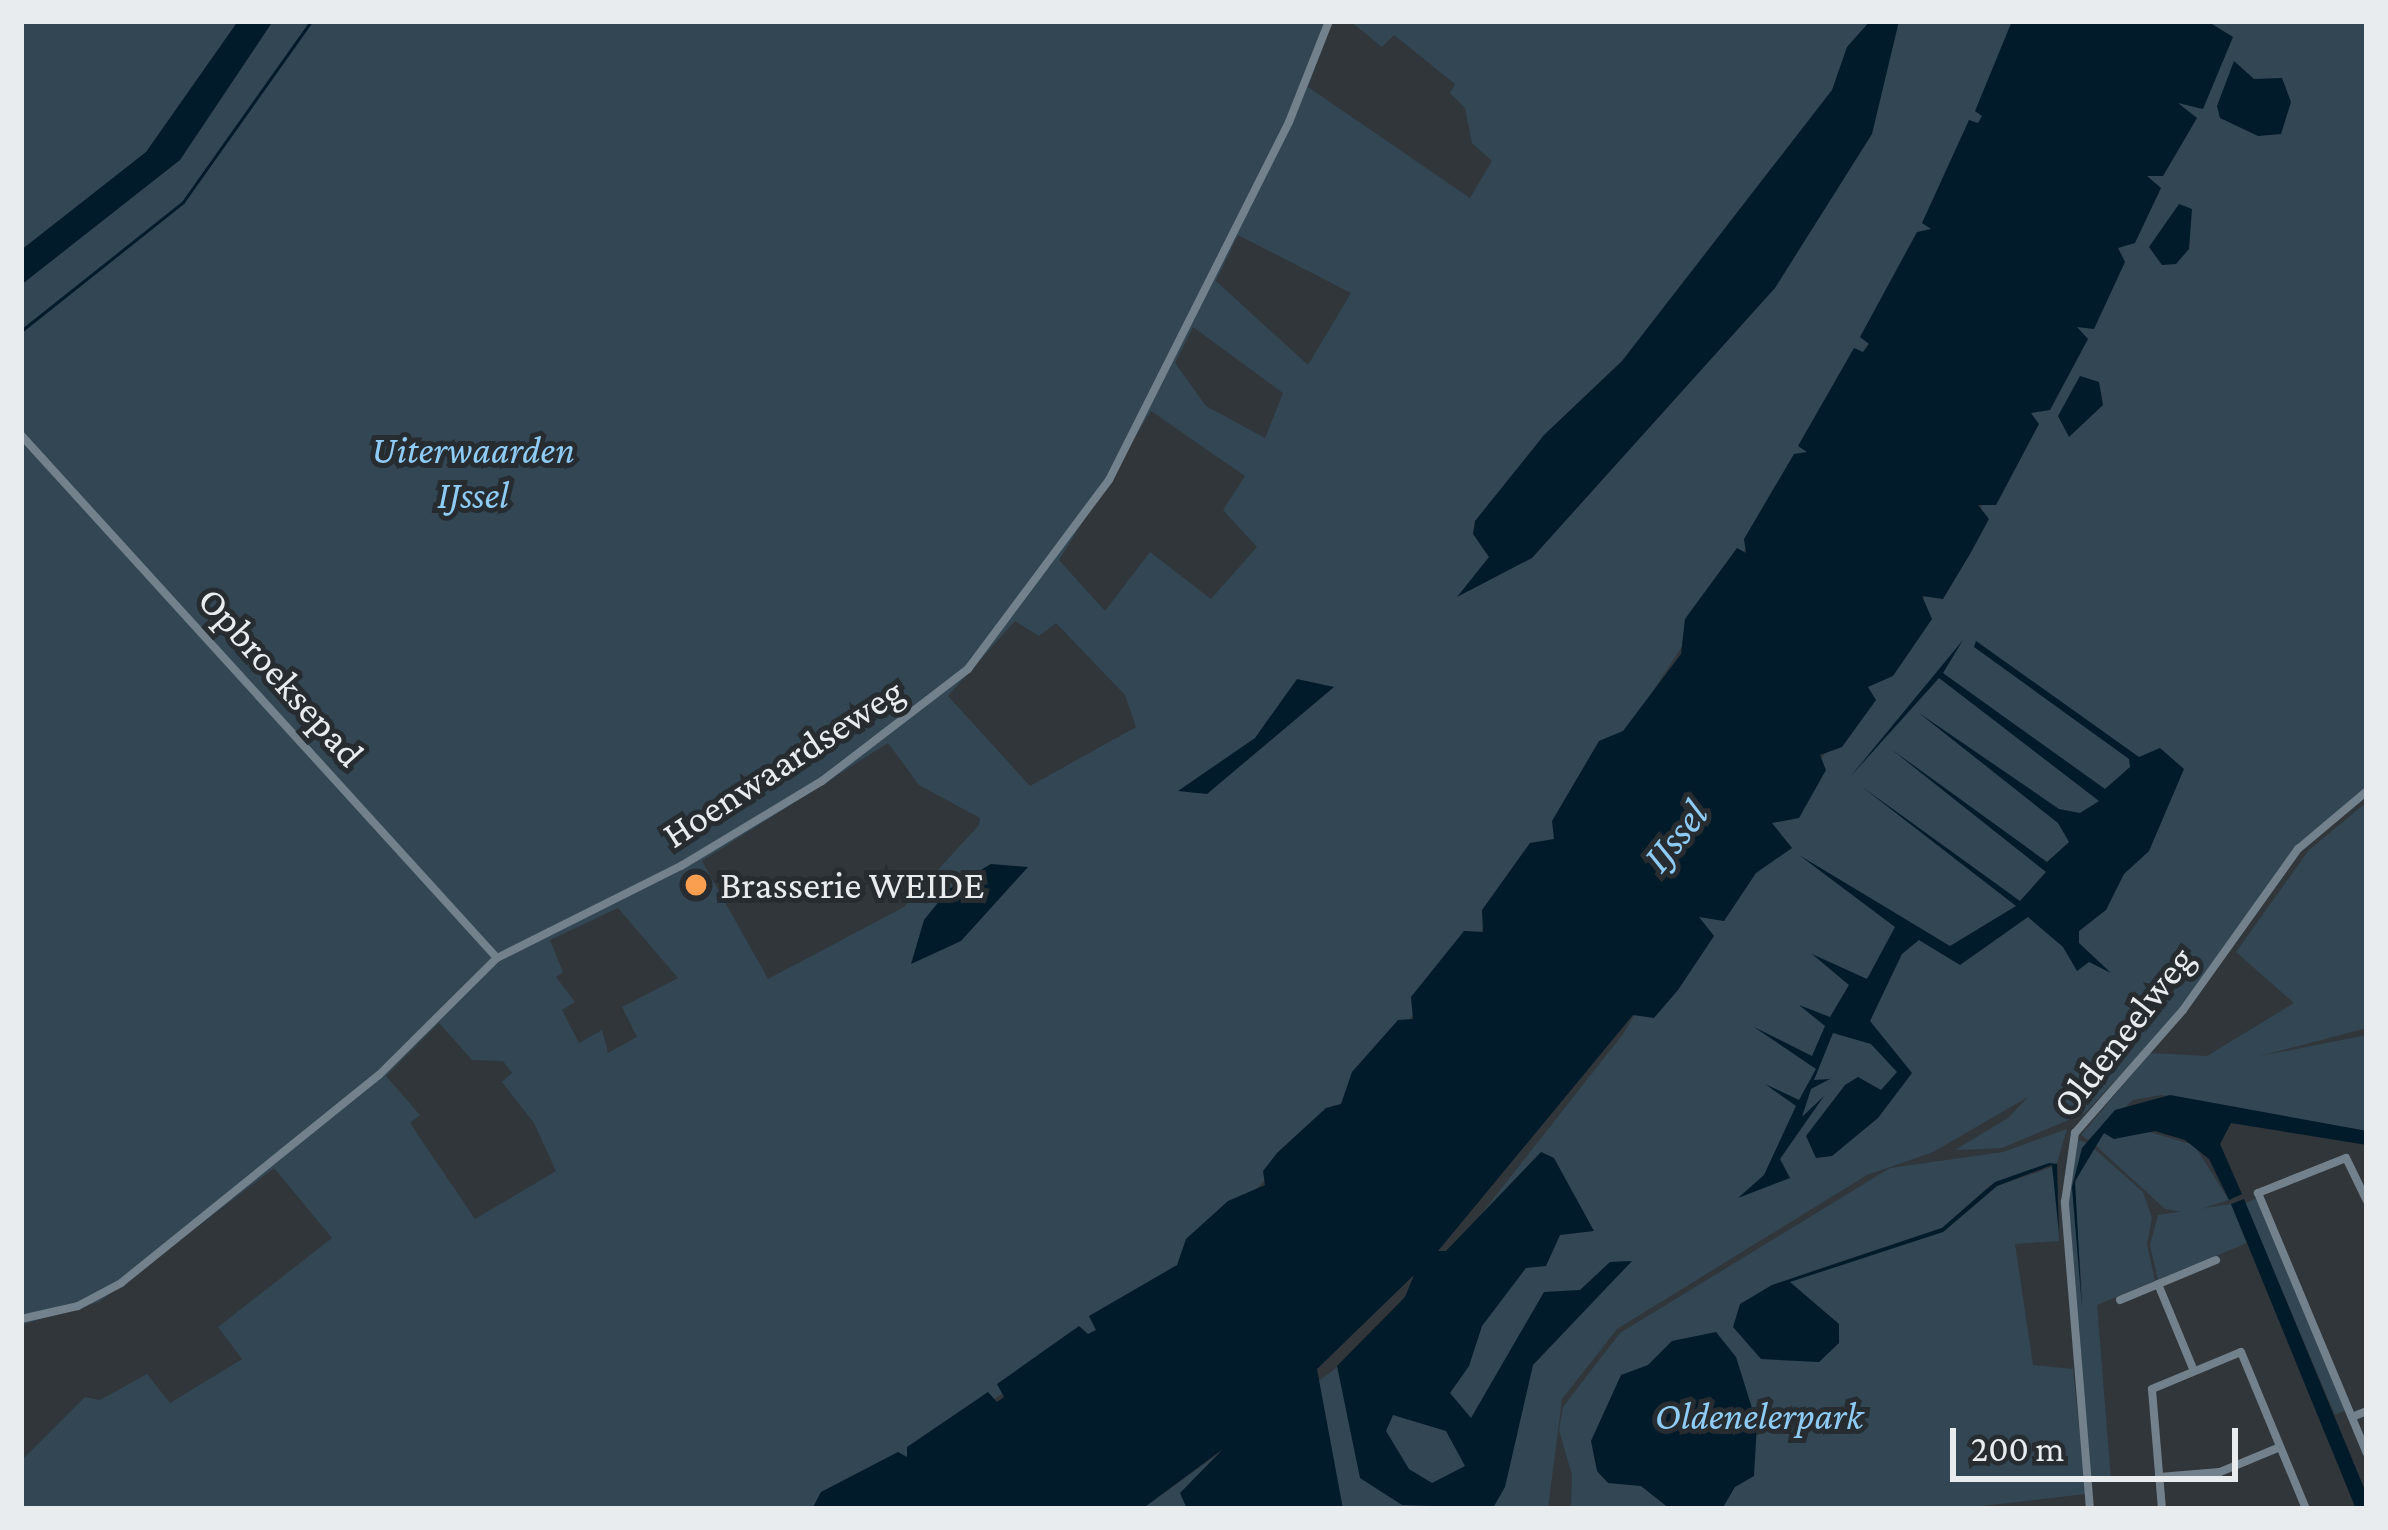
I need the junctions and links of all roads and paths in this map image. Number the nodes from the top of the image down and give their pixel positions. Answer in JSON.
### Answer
{"nodes":[{"id":1,"x":1329,"y":21,"type":"edge"},
{"id":2,"x":21,"y":435,"type":"edge"},
{"id":3,"x":2367,"y":791,"type":"edge"},
{"id":4,"x":497,"y":958,"type":"junction"},
{"id":5,"x":2367,"y":1201,"type":"edge"},
{"id":6,"x":2216,"y":1260,"type":"dead end"},
{"id":7,"x":2158,"y":1284,"type":"junction"},
{"id":8,"x":2120,"y":1300,"type":"dead end"},
{"id":9,"x":21,"y":1319,"type":"edge"},
{"id":10,"x":2194,"y":1371,"type":"junction"},
{"id":11,"x":2367,"y":1411,"type":"edge"},
{"id":12,"x":2352,"y":1417,"type":"junction"},
{"id":13,"x":2280,"y":1447,"type":"junction"},
{"id":14,"x":2367,"y":1454,"type":"edge"},
{"id":15,"x":2159,"y":1478,"type":"junction"},
{"id":16,"x":2090,"y":1509,"type":"edge"},
{"id":17,"x":2162,"y":1509,"type":"edge"},
{"id":18,"x":2306,"y":1509,"type":"edge"}],
"edges":[{"from":1,"to":4,"type":"street","name":"Hoenwaardseweg"},
{"from":2,"to":4,"type":"street","name":"Opbroeksepad"},
{"from":3,"to":16,"type":"street","name":"Oldeneelweg"},
{"from":4,"to":9,"type":"street","name":"Hoenwaardseweg"},
{"from":5,"to":12,"type":"street"},
{"from":6,"to":7,"type":"street"},
{"from":7,"to":8,"type":"street"},
{"from":7,"to":10,"type":"street"},
{"from":10,"to":13,"type":"street"},
{"from":10,"to":15,"type":"street"},
{"from":11,"to":12,"type":"street"},
{"from":12,"to":14,"type":"street"},
{"from":13,"to":15,"type":"street"},
{"from":13,"to":18,"type":"street"},
{"from":15,"to":17,"type":"street"}]}
